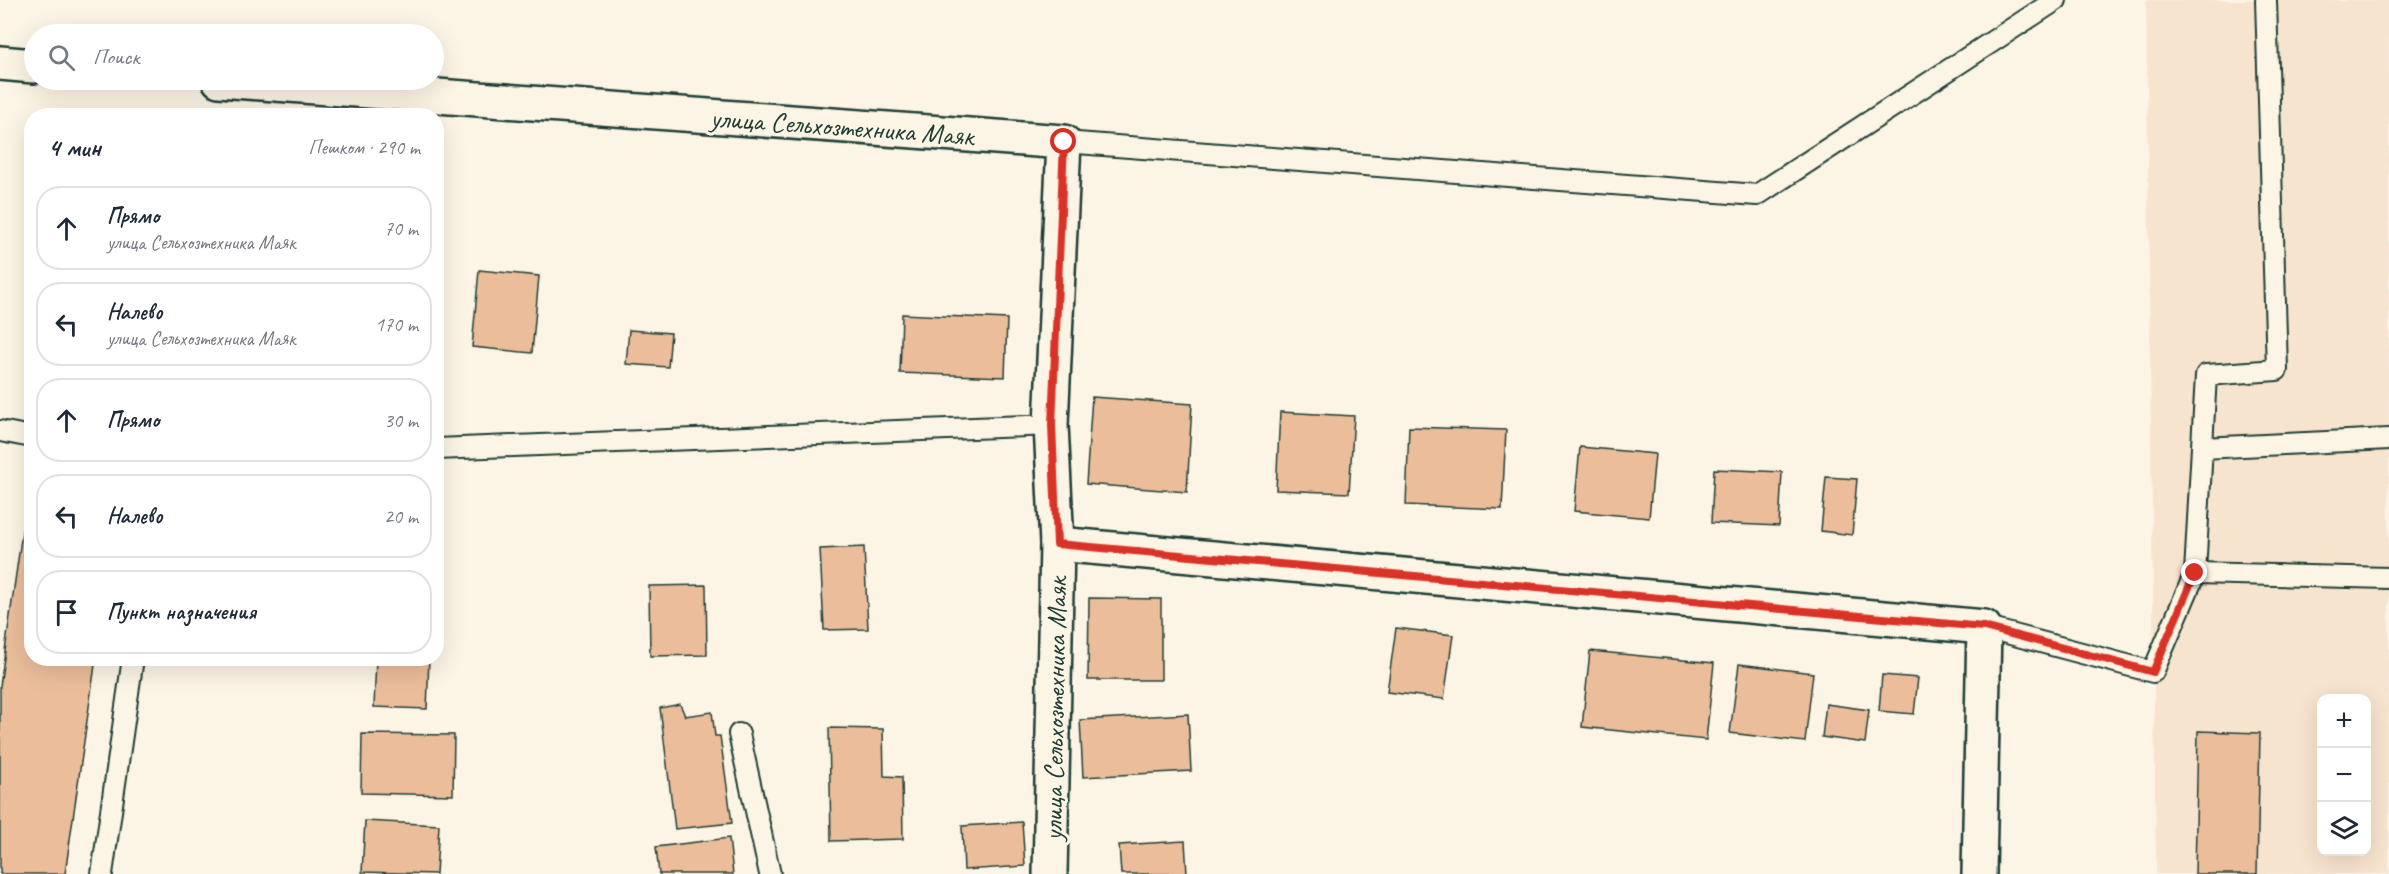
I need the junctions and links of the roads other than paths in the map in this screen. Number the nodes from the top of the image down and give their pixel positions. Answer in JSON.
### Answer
{"nodes":[{"id":1,"x":2056,"y":0,"type":"edge"},
{"id":2,"x":2266,"y":0,"type":"edge"},
{"id":3,"x":0,"y":63,"type":"edge"},
{"id":4,"x":24,"y":65,"type":"edge"},
{"id":5,"x":355,"y":90,"type":"edge"},
{"id":6,"x":1064,"y":142,"type":"junction"},
{"id":7,"x":1052,"y":425,"type":"junction"},
{"id":8,"x":0,"y":431,"type":"edge"},
{"id":9,"x":24,"y":436,"type":"edge"},
{"id":10,"x":2389,"y":439,"type":"edge"},
{"id":11,"x":2202,"y":448,"type":"junction"},
{"id":12,"x":444,"y":450,"type":"edge"},
{"id":13,"x":1057,"y":544,"type":"junction"},
{"id":14,"x":2195,"y":573,"type":"junction"},
{"id":15,"x":2389,"y":578,"type":"edge"},
{"id":16,"x":1984,"y":627,"type":"junction"},
{"id":17,"x":133,"y":666,"type":"edge"},
{"id":18,"x":739,"y":734,"type":"dead end"},
{"id":19,"x":102,"y":874,"type":"edge"},
{"id":20,"x":770,"y":874,"type":"edge"},
{"id":21,"x":1050,"y":874,"type":"edge"},
{"id":22,"x":1979,"y":874,"type":"edge"}],
"edges":[{"from":1,"to":6,"type":"lane"},
{"from":2,"to":11,"type":"lane"},
{"from":3,"to":4,"type":"street"},
{"from":5,"to":6,"type":"street","name":"улица Сельхозтехника Маяк"},
{"from":6,"to":7,"type":"street","name":"улица Сельхозтехника Маяк"},
{"from":7,"to":12,"type":"lane"},
{"from":7,"to":13,"type":"street","name":"улица Сельхозтехника Маяк"},
{"from":8,"to":9,"type":"lane"},
{"from":10,"to":11,"type":"lane"},
{"from":11,"to":14,"type":"lane"},
{"from":13,"to":16,"type":"street","name":"улица Сельхозтехника Маяк"},
{"from":13,"to":21,"type":"street","name":"улица Сельхозтехника Маяк"},
{"from":14,"to":15,"type":"lane"},
{"from":14,"to":16,"type":"lane"},
{"from":16,"to":22,"type":"street"},
{"from":17,"to":19,"type":"lane"},
{"from":18,"to":20,"type":"lane"}]}
